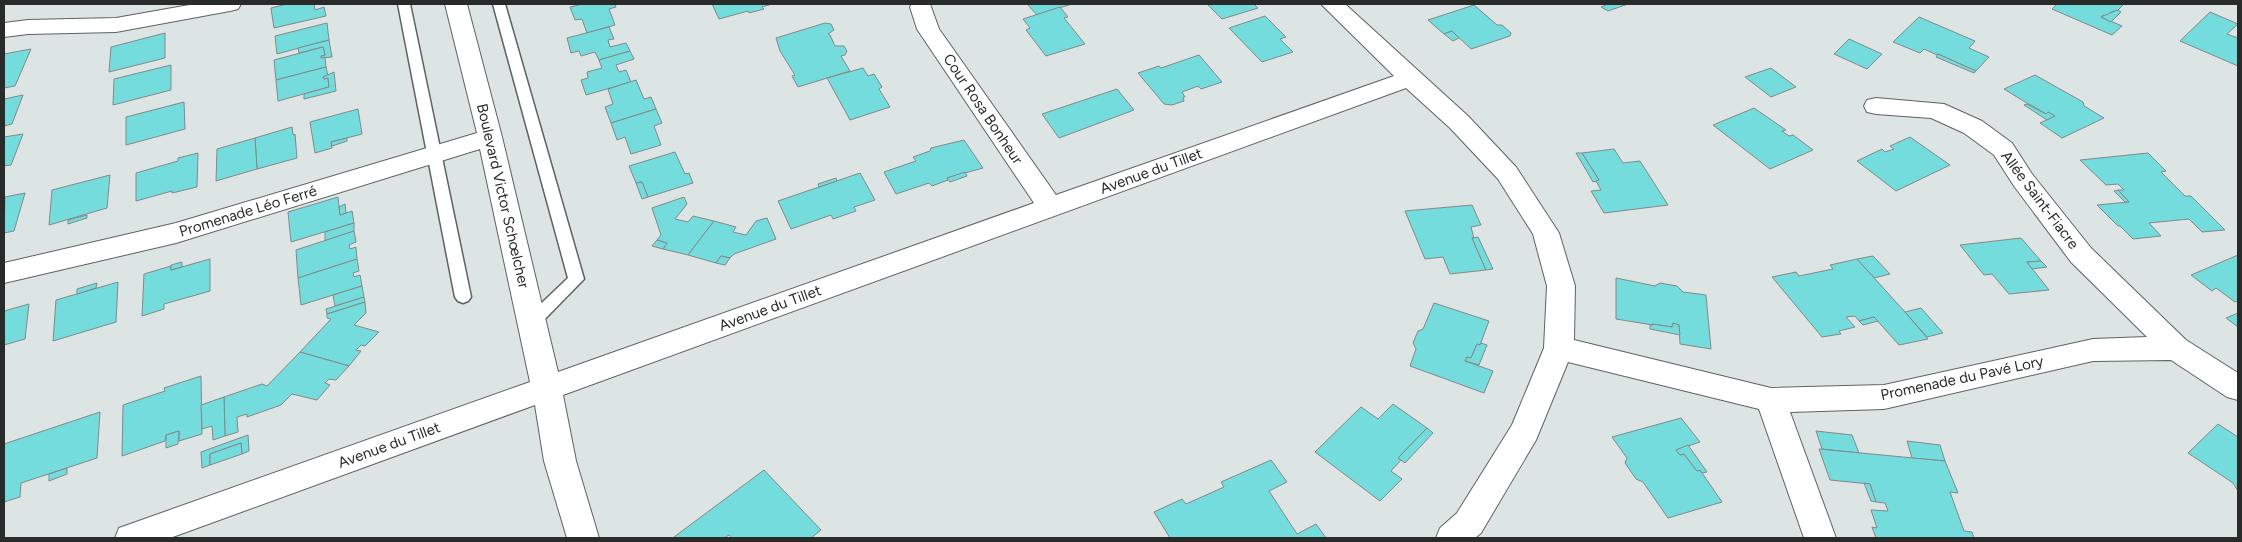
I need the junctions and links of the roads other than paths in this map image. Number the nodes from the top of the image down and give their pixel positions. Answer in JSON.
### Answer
{"nodes":[{"id":1,"x":230,"y":4,"type":"edge"},
{"id":2,"x":404,"y":4,"type":"edge"},
{"id":3,"x":456,"y":4,"type":"edge"},
{"id":4,"x":499,"y":4,"type":"edge"},
{"id":5,"x":1332,"y":4,"type":"edge"},
{"id":6,"x":921,"y":7,"type":"dead end"},
{"id":7,"x":4,"y":30,"type":"edge"},
{"id":8,"x":1410,"y":78,"type":"junction"},
{"id":9,"x":1876,"y":106,"type":"dead end"},
{"id":10,"x":490,"y":137,"type":"junction"},
{"id":11,"x":435,"y":154,"type":"junction"},
{"id":12,"x":1050,"y":207,"type":"junction"},
{"id":13,"x":4,"y":273,"type":"edge"},
{"id":14,"x":463,"y":298,"type":"dead end"},
{"id":15,"x":532,"y":322,"type":"junction"},
{"id":16,"x":1559,"y":348,"type":"junction"},
{"id":17,"x":2176,"y":348,"type":"junction"},
{"id":18,"x":2238,"y":388,"type":"edge"},
{"id":19,"x":547,"y":389,"type":"junction"},
{"id":20,"x":1771,"y":400,"type":"junction"},
{"id":21,"x":131,"y":538,"type":"edge"},
{"id":22,"x":582,"y":538,"type":"edge"},
{"id":23,"x":1452,"y":538,"type":"edge"},
{"id":24,"x":1820,"y":538,"type":"edge"}],
"edges":[{"from":1,"to":7,"type":"street"},
{"from":2,"to":11,"type":"lane"},
{"from":3,"to":10,"type":"street","name":"Boulevard Victor Schœlcher"},
{"from":4,"to":15,"type":"lane"},
{"from":5,"to":8,"type":"street"},
{"from":6,"to":12,"type":"street","name":"Cour Rosa Bonheur"},
{"from":8,"to":12,"type":"street","name":"Avenue du Tillet"},
{"from":8,"to":16,"type":"street"},
{"from":9,"to":17,"type":"street","name":"Allée Saint-Fiacre"},
{"from":10,"to":11,"type":"street","name":"Promenade Léo Ferré"},
{"from":10,"to":15,"type":"street","name":"Boulevard Victor Schœlcher"},
{"from":11,"to":13,"type":"street","name":"Promenade Léo Ferré"},
{"from":11,"to":14,"type":"lane"},
{"from":12,"to":19,"type":"street","name":"Avenue du Tillet"},
{"from":15,"to":19,"type":"street","name":"Boulevard Victor Schœlcher"},
{"from":16,"to":20,"type":"street","name":"Promenade du Pavé Lory"},
{"from":16,"to":23,"type":"street"},
{"from":17,"to":18,"type":"street"},
{"from":17,"to":20,"type":"street","name":"Promenade du Pavé Lory"},
{"from":19,"to":21,"type":"street","name":"Avenue du Tillet"},
{"from":19,"to":22,"type":"street","name":"Boulevard Victor Schœlcher"},
{"from":20,"to":24,"type":"street"}]}
